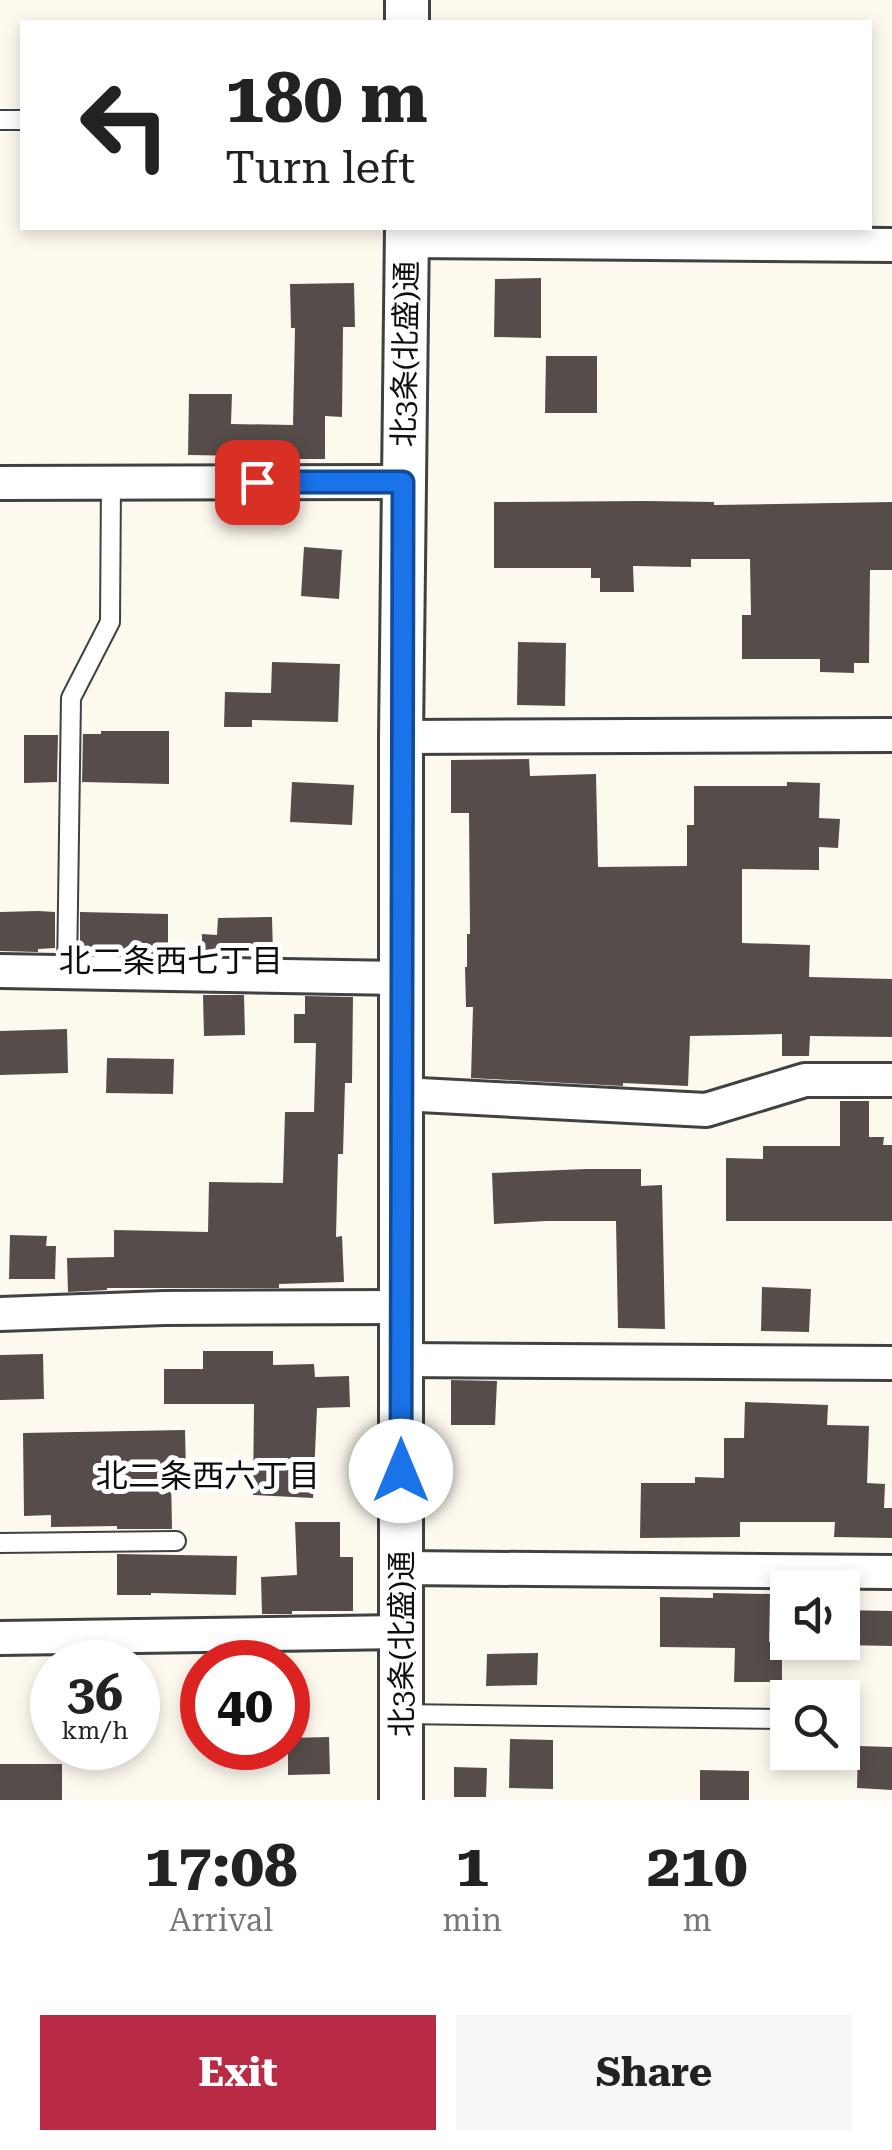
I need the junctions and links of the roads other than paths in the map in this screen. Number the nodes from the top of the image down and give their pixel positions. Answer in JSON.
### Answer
{"nodes":[{"id":1,"x":406,"y":234,"type":"edge"},
{"id":2,"x":892,"y":245,"type":"edge"},
{"id":3,"x":403,"y":482,"type":"junction"},
{"id":4,"x":0,"y":483,"type":"edge"},
{"id":5,"x":111,"y":483,"type":"junction"},
{"id":6,"x":892,"y":735,"type":"edge"},
{"id":7,"x":401,"y":736,"type":"junction"},
{"id":8,"x":0,"y":972,"type":"edge"},
{"id":9,"x":67,"y":972,"type":"junction"},
{"id":10,"x":401,"y":978,"type":"junction"},
{"id":11,"x":892,"y":1080,"type":"edge"},
{"id":12,"x":401,"y":1094,"type":"junction"},
{"id":13,"x":400,"y":1306,"type":"junction"},
{"id":14,"x":0,"y":1314,"type":"edge"},
{"id":15,"x":400,"y":1360,"type":"junction"},
{"id":16,"x":892,"y":1363,"type":"edge"},
{"id":17,"x":176,"y":1540,"type":"dead end"},
{"id":18,"x":0,"y":1543,"type":"edge"},
{"id":19,"x":400,"y":1568,"type":"junction"},
{"id":20,"x":892,"y":1572,"type":"edge"},
{"id":21,"x":401,"y":1632,"type":"junction"},
{"id":22,"x":0,"y":1638,"type":"edge"},
{"id":23,"x":401,"y":1714,"type":"junction"},
{"id":24,"x":770,"y":1719,"type":"edge"},
{"id":25,"x":400,"y":1800,"type":"edge"}],
"edges":[{"from":1,"to":2,"type":"street"},
{"from":1,"to":3,"type":"street","name":"北3条(北盛)通"},
{"from":3,"to":5,"type":"street"},
{"from":3,"to":7,"type":"street","name":"北3条(北盛)通"},
{"from":4,"to":5,"type":"street"},
{"from":5,"to":9,"type":"lane"},
{"from":6,"to":7,"type":"street"},
{"from":7,"to":10,"type":"street","name":"北3条(北盛)通"},
{"from":8,"to":9,"type":"street"},
{"from":9,"to":10,"type":"street"},
{"from":10,"to":12,"type":"street","name":"北3条(北盛)通"},
{"from":11,"to":12,"type":"street"},
{"from":12,"to":13,"type":"street","name":"北3条(北盛)通"},
{"from":13,"to":14,"type":"street"},
{"from":13,"to":15,"type":"street","name":"北3条(北盛)通"},
{"from":15,"to":16,"type":"street"},
{"from":15,"to":19,"type":"street","name":"北3条(北盛)通"},
{"from":17,"to":18,"type":"lane"},
{"from":19,"to":20,"type":"street"},
{"from":19,"to":21,"type":"street","name":"北3条(北盛)通"},
{"from":21,"to":22,"type":"street"},
{"from":21,"to":23,"type":"street","name":"北3条(北盛)通"},
{"from":23,"to":24,"type":"lane"},
{"from":23,"to":25,"type":"street","name":"北3条(北盛)通"}]}
